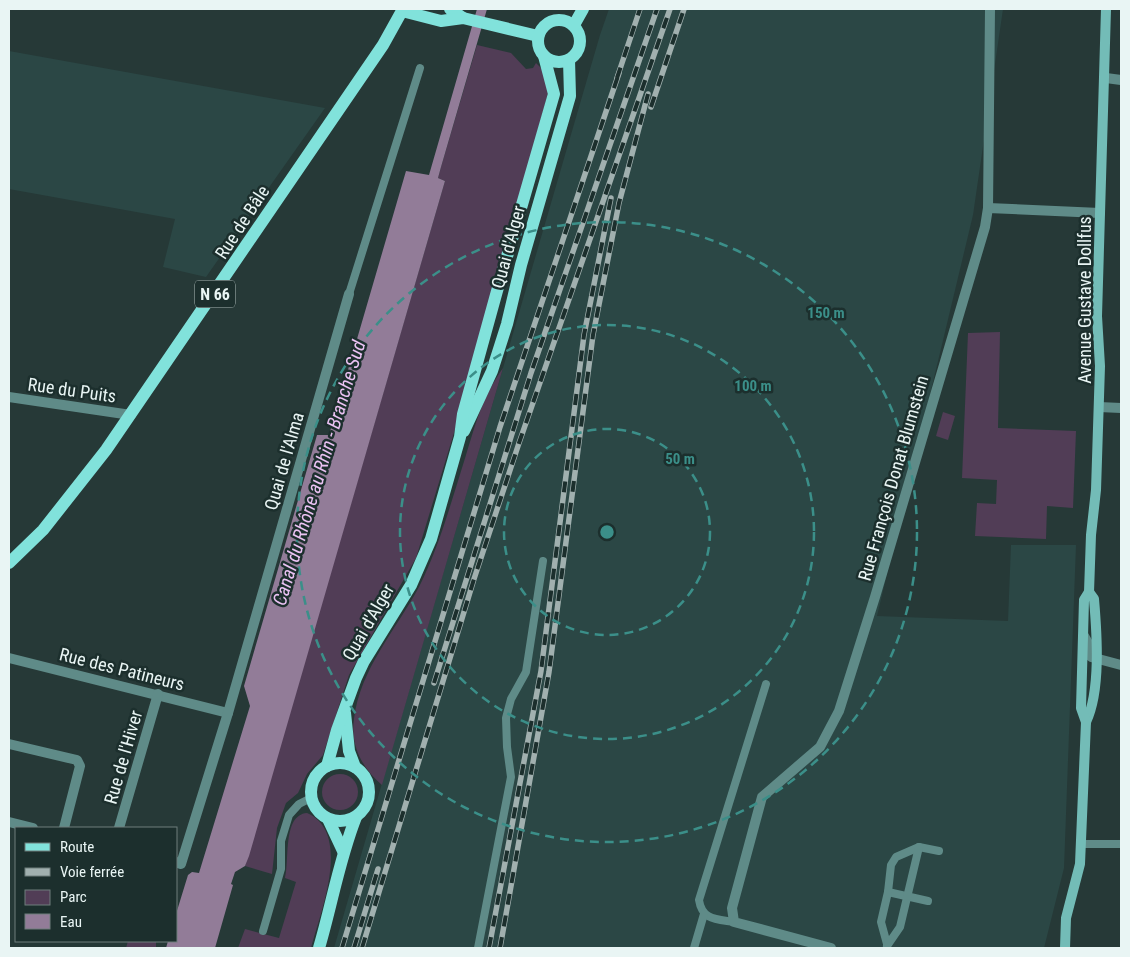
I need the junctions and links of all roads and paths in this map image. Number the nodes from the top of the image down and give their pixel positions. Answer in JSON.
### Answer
{"nodes":[{"id":1,"x":400,"y":9,"type":"edge"},
{"id":2,"x":450,"y":9,"type":"edge"},
{"id":3,"x":583,"y":9,"type":"edge"},
{"id":4,"x":990,"y":9,"type":"edge"},
{"id":5,"x":1106,"y":9,"type":"edge"},
{"id":6,"x":463,"y":18,"type":"junction"},
{"id":7,"x":574,"y":25,"type":"junction"},
{"id":8,"x":538,"y":36,"type":"junction"},
{"id":9,"x":544,"y":56,"type":"junction"},
{"id":10,"x":569,"y":60,"type":"junction"},
{"id":11,"x":420,"y":68,"type":"dead end"},
{"id":12,"x":1106,"y":78,"type":"junction"},
{"id":13,"x":1121,"y":80,"type":"edge"},
{"id":14,"x":988,"y":208,"type":"junction"},
{"id":15,"x":1100,"y":213,"type":"junction"},
{"id":16,"x":349,"y":294,"type":"joint"},
{"id":17,"x":9,"y":397,"type":"edge"},
{"id":18,"x":1099,"y":407,"type":"junction"},
{"id":19,"x":1121,"y":408,"type":"edge"},
{"id":20,"x":131,"y":415,"type":"junction"},
{"id":21,"x":460,"y":437,"type":"junction"},
{"id":22,"x":544,"y":561,"type":"dead end"},
{"id":23,"x":9,"y":563,"type":"edge"},
{"id":24,"x":1089,"y":592,"type":"junction"},
{"id":25,"x":1084,"y":636,"type":"junction"},
{"id":26,"x":9,"y":658,"type":"edge"},
{"id":27,"x":1096,"y":658,"type":"junction"},
{"id":28,"x":1121,"y":664,"type":"edge"},
{"id":29,"x":766,"y":684,"type":"dead end"},
{"id":30,"x":158,"y":694,"type":"junction"},
{"id":31,"x":345,"y":712,"type":"junction"},
{"id":32,"x":228,"y":713,"type":"junction"},
{"id":33,"x":1086,"y":722,"type":"junction"},
{"id":34,"x":9,"y":744,"type":"edge"},
{"id":35,"x":327,"y":766,"type":"junction"},
{"id":36,"x":355,"y":767,"type":"junction"},
{"id":37,"x":311,"y":798,"type":"junction"},
{"id":38,"x":356,"y":817,"type":"junction"},
{"id":39,"x":328,"y":819,"type":"junction"},
{"id":40,"x":9,"y":822,"type":"edge"},
{"id":41,"x":29,"y":827,"type":"edge"},
{"id":42,"x":64,"y":827,"type":"edge"},
{"id":43,"x":120,"y":827,"type":"edge"},
{"id":44,"x":1082,"y":844,"type":"junction"},
{"id":45,"x":1121,"y":844,"type":"edge"},
{"id":46,"x":919,"y":847,"type":"junction"},
{"id":47,"x":343,"y":851,"type":"junction"},
{"id":48,"x":939,"y":851,"type":"dead end"},
{"id":49,"x":179,"y":863,"type":"edge"},
{"id":50,"x":888,"y":892,"type":"junction"},
{"id":51,"x":907,"y":896,"type":"junction"},
{"id":52,"x":928,"y":901,"type":"dead end"},
{"id":53,"x":704,"y":914,"type":"junction"},
{"id":54,"x":734,"y":922,"type":"junction"},
{"id":55,"x":262,"y":931,"type":"dead end"},
{"id":56,"x":887,"y":946,"type":"edge"},
{"id":57,"x":1066,"y":947,"type":"edge"},
{"id":58,"x":320,"y":948,"type":"edge"},
{"id":59,"x":478,"y":948,"type":"edge"},
{"id":60,"x":694,"y":948,"type":"edge"},
{"id":61,"x":831,"y":948,"type":"edge"}],
"edges":[{"from":1,"to":6,"type":"main road"},
{"from":1,"to":20,"type":"main road","name":"Rue de Bâle","number":"N 66"},
{"from":2,"to":6,"type":"main road"},
{"from":3,"to":7,"type":"main road"},
{"from":4,"to":14,"type":"street","name":"Rue François Donat Blumstein"},
{"from":5,"to":12,"type":"main road","name":"Avenue Gustave Dollfus"},
{"from":6,"to":8,"type":"main road"},
{"from":7,"to":8,"type":"main road"},
{"from":7,"to":10,"type":"main road"},
{"from":8,"to":9,"type":"main road"},
{"from":9,"to":10,"type":"main road"},
{"from":9,"to":21,"type":"main road","name":"Quai d'Alger"},
{"from":10,"to":21,"type":"main road","name":"Quai d'Alger"},
{"from":11,"to":16,"type":"lane","name":"Quai de l'Alma"},
{"from":12,"to":13,"type":"street"},
{"from":12,"to":15,"type":"main road","name":"Avenue Gustave Dollfus"},
{"from":14,"to":15,"type":"street"},
{"from":14,"to":54,"type":"street","name":"Rue François Donat Blumstein"},
{"from":15,"to":18,"type":"main road","name":"Avenue Gustave Dollfus"},
{"from":16,"to":32,"type":"street","name":"Quai de l'Alma"},
{"from":17,"to":20,"type":"street","name":"Rue du Puits"},
{"from":18,"to":19,"type":"street"},
{"from":18,"to":24,"type":"main road","name":"Avenue Gustave Dollfus"},
{"from":20,"to":23,"type":"main road","name":"Rue de Bâle","number":"N 66"},
{"from":21,"to":31,"type":"main road","name":"Quai d'Alger"},
{"from":22,"to":59,"type":"lane"},
{"from":24,"to":25,"type":"main road","name":"Avenue Gustave Dollfus"},
{"from":24,"to":27,"type":"main road","name":"Avenue Gustave Dollfus"},
{"from":25,"to":27,"type":"street"},
{"from":25,"to":33,"type":"main road","name":"Avenue Gustave Dollfus"},
{"from":26,"to":30,"type":"street","name":"Rue des Patineurs"},
{"from":27,"to":28,"type":"street"},
{"from":27,"to":33,"type":"main road","name":"Avenue Gustave Dollfus"},
{"from":29,"to":53,"type":"lane"},
{"from":30,"to":32,"type":"street","name":"Rue des Patineurs"},
{"from":30,"to":43,"type":"street","name":"Rue de l'Hiver"},
{"from":31,"to":35,"type":"main road","name":"Quai d'Alger"},
{"from":31,"to":36,"type":"main road","name":"Quai d'Alger"},
{"from":32,"to":49,"type":"street","name":"Quai de l'Alma"},
{"from":33,"to":44,"type":"main road","name":"Avenue Gustave Dollfus"},
{"from":34,"to":42,"type":"street"},
{"from":35,"to":36,"type":"main road"},
{"from":35,"to":37,"type":"main road","name":"Quai d'Alger"},
{"from":36,"to":38,"type":"main road","name":"Quai d'Alger"},
{"from":37,"to":39,"type":"main road"},
{"from":37,"to":55,"type":"lane"},
{"from":38,"to":39,"type":"main road"},
{"from":38,"to":47,"type":"main road","name":"Quai d'Alger"},
{"from":39,"to":47,"type":"main road"},
{"from":40,"to":41,"type":"street"},
{"from":44,"to":45,"type":"lane"},
{"from":44,"to":57,"type":"main road","name":"Avenue Gustave Dollfus"},
{"from":46,"to":48,"type":"lane"},
{"from":46,"to":50,"type":"lane"},
{"from":46,"to":51,"type":"lane"},
{"from":47,"to":58,"type":"main road","name":"Quai d'Alger"},
{"from":50,"to":51,"type":"lane"},
{"from":50,"to":56,"type":"lane"},
{"from":51,"to":52,"type":"lane"},
{"from":51,"to":56,"type":"lane"},
{"from":53,"to":54,"type":"lane"},
{"from":53,"to":60,"type":"lane"},
{"from":54,"to":61,"type":"street"}]}
